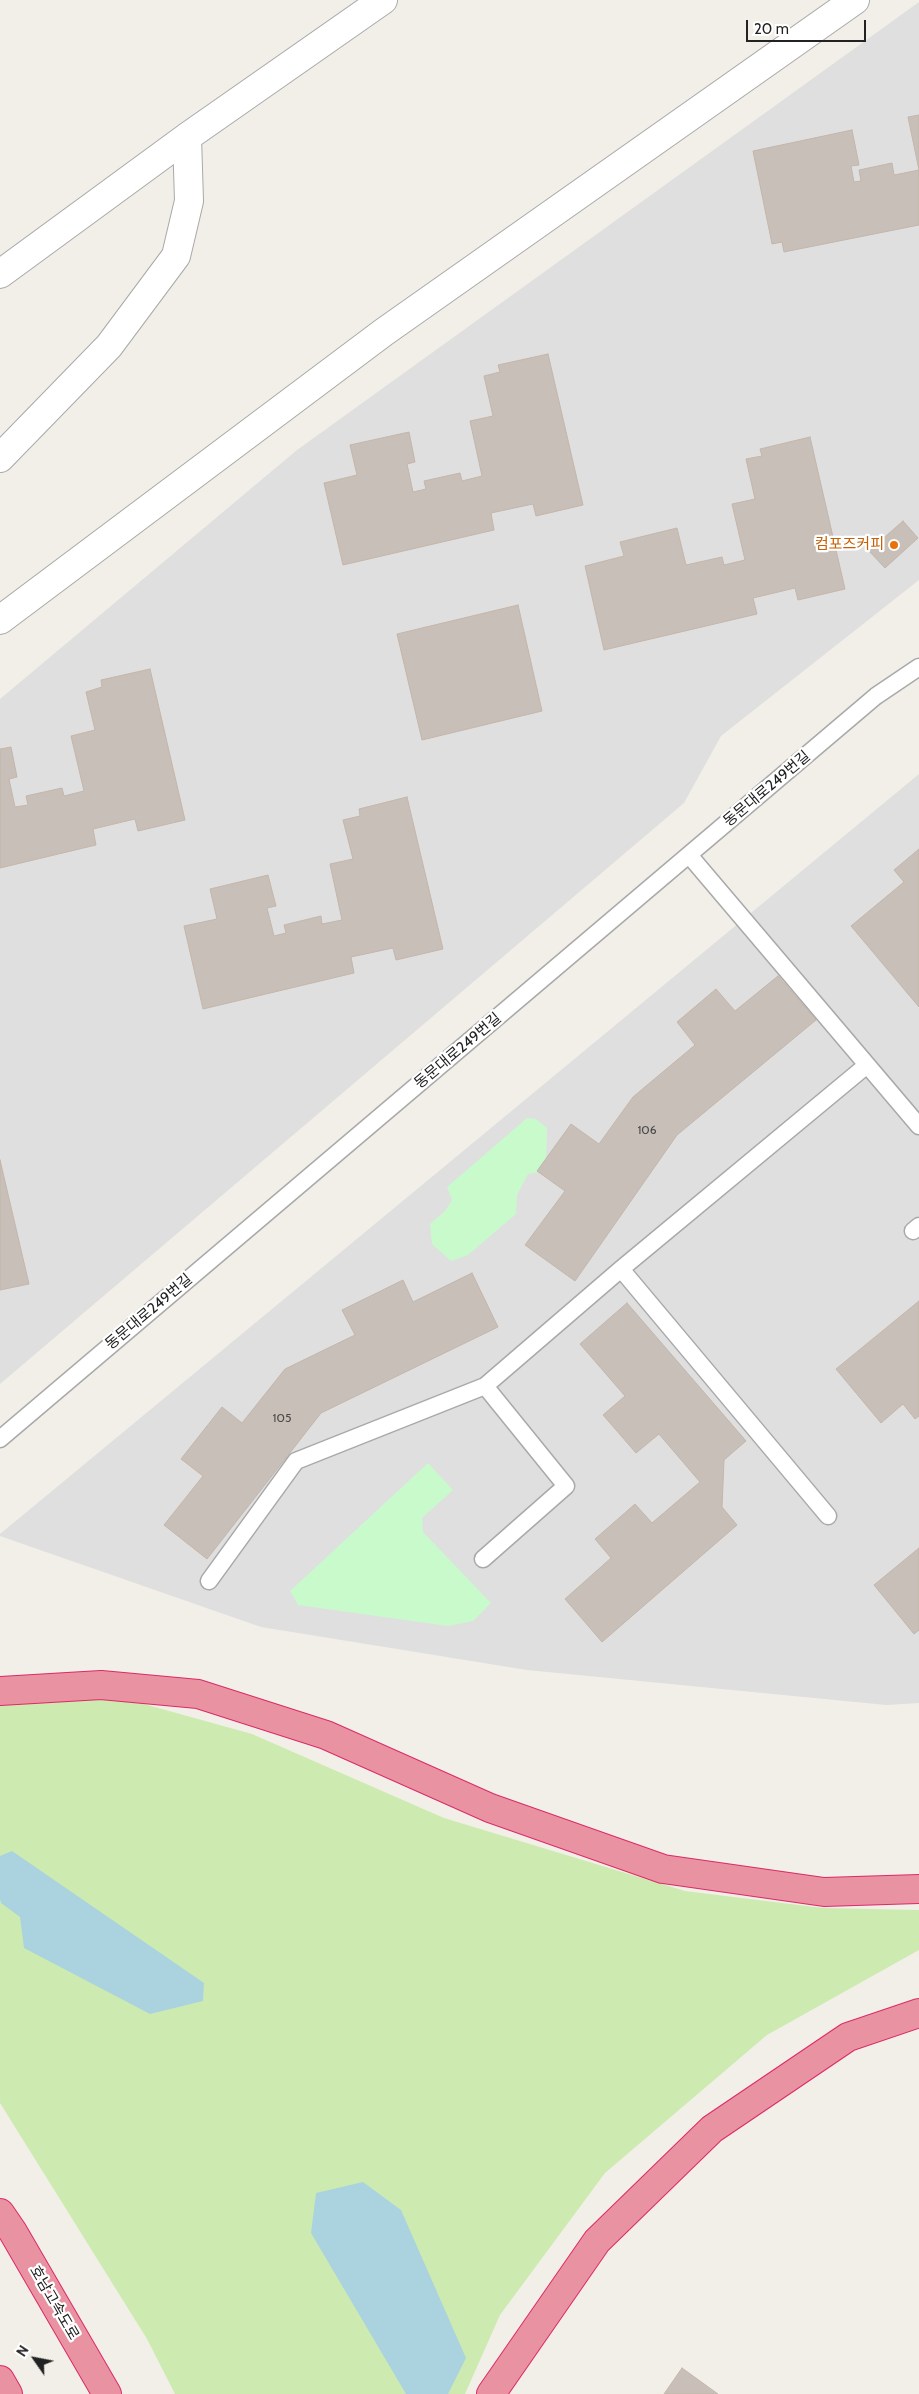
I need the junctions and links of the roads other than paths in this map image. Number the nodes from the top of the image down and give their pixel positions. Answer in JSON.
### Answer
{"nodes":[{"id":1,"x":383,"y":0,"type":"edge"},
{"id":2,"x":855,"y":0,"type":"edge"},
{"id":3,"x":187,"y":137,"type":"junction"},
{"id":4,"x":0,"y":274,"type":"edge"},
{"id":5,"x":0,"y":458,"type":"edge"},
{"id":6,"x":0,"y":620,"type":"edge"},
{"id":7,"x":919,"y":667,"type":"edge"},
{"id":8,"x":689,"y":855,"type":"junction"},
{"id":9,"x":867,"y":1065,"type":"junction"},
{"id":10,"x":919,"y":1126,"type":"edge"},
{"id":11,"x":620,"y":1269,"type":"junction"},
{"id":12,"x":485,"y":1386,"type":"junction"},
{"id":13,"x":0,"y":1439,"type":"edge"},
{"id":14,"x":828,"y":1516,"type":"dead end"},
{"id":15,"x":483,"y":1559,"type":"dead end"},
{"id":16,"x":209,"y":1581,"type":"dead end"},
{"id":17,"x":0,"y":1690,"type":"edge"},
{"id":18,"x":919,"y":1889,"type":"edge"},
{"id":19,"x":919,"y":2013,"type":"edge"},
{"id":20,"x":0,"y":2213,"type":"edge"},
{"id":21,"x":0,"y":2380,"type":"edge"},
{"id":22,"x":8,"y":2394,"type":"edge"},
{"id":23,"x":107,"y":2394,"type":"edge"},
{"id":24,"x":491,"y":2394,"type":"edge"}],
"edges":[{"from":1,"to":3,"type":"street"},
{"from":2,"to":6,"type":"street"},
{"from":3,"to":4,"type":"street"},
{"from":3,"to":5,"type":"street"},
{"from":7,"to":8,"type":"lane","name":"동문대로249번길"},
{"from":8,"to":9,"type":"lane"},
{"from":8,"to":13,"type":"lane","name":"동문대로249번길"},
{"from":9,"to":10,"type":"lane"},
{"from":9,"to":11,"type":"lane"},
{"from":11,"to":12,"type":"lane"},
{"from":11,"to":14,"type":"lane"},
{"from":12,"to":15,"type":"lane"},
{"from":12,"to":16,"type":"lane"},
{"from":17,"to":18,"type":"highway"},
{"from":19,"to":24,"type":"highway"},
{"from":20,"to":23,"type":"highway","name":"호남고속도로"},
{"from":21,"to":22,"type":"highway"}]}
